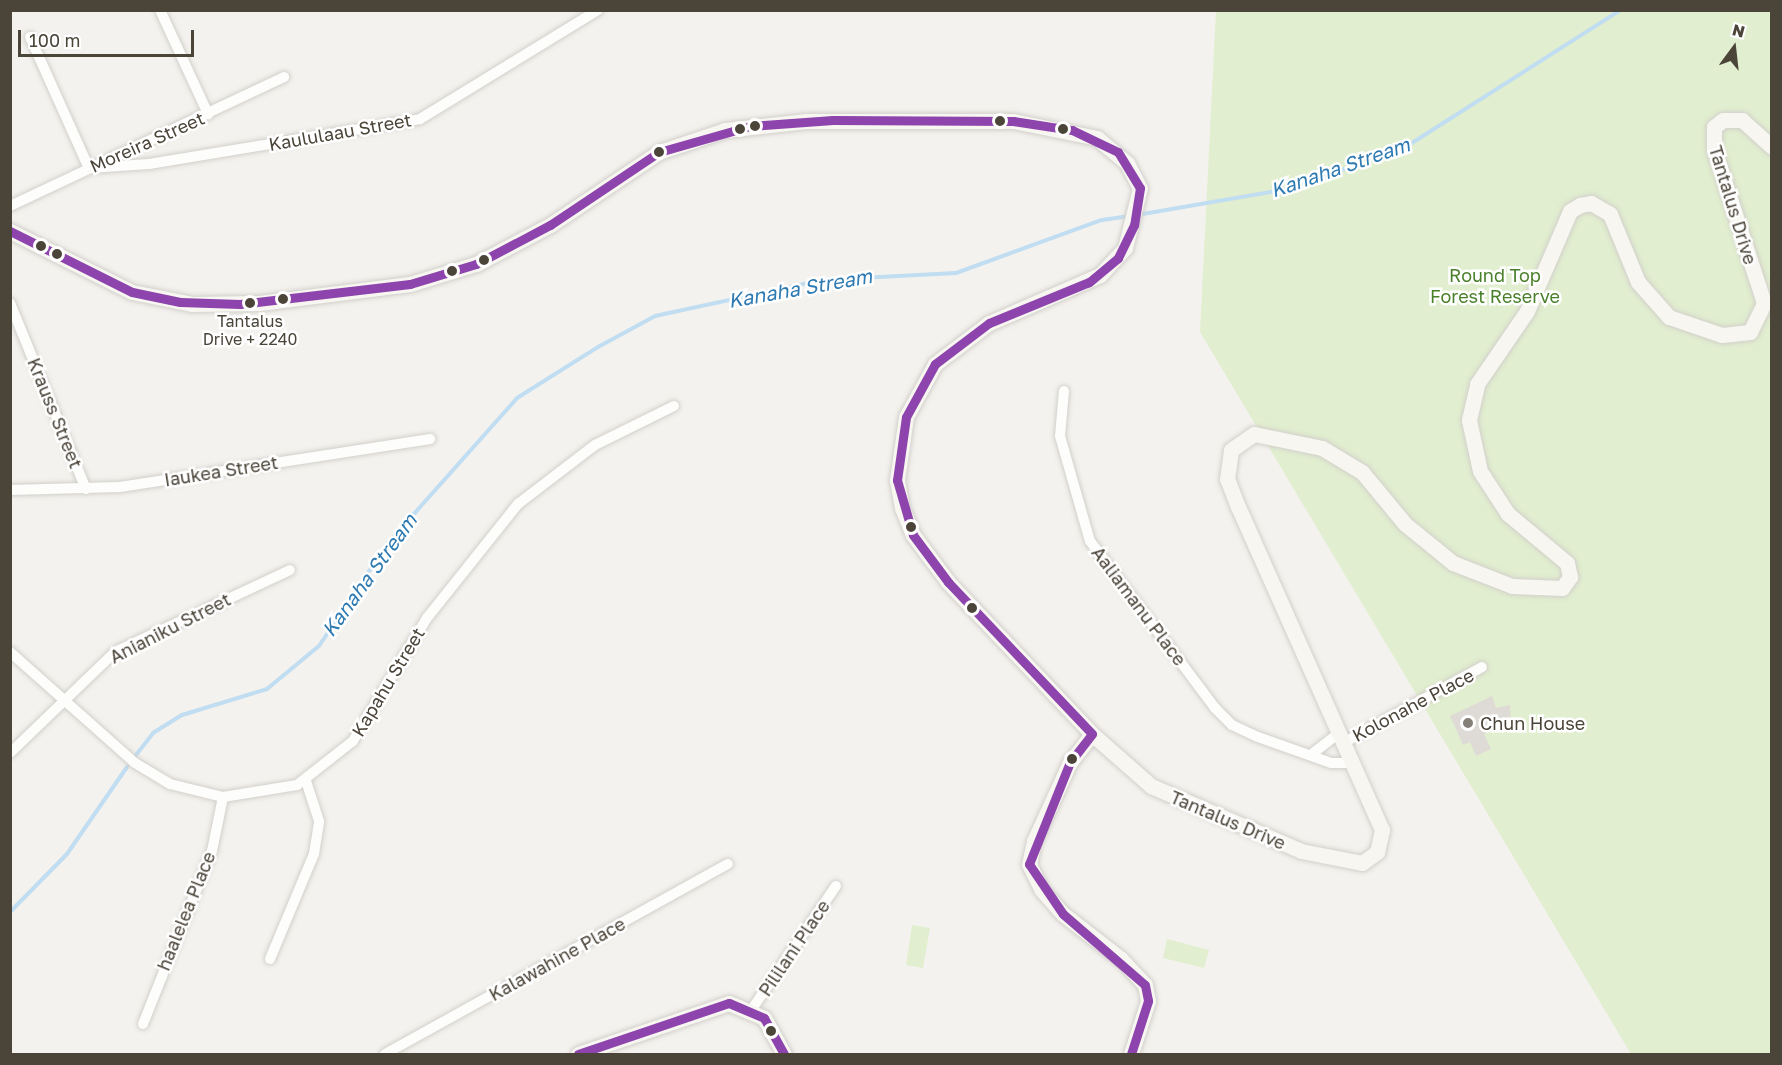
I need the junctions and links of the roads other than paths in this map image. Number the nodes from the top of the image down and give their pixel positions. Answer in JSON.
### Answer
{"nodes":[{"id":1,"x":160,"y":10,"type":"edge"},
{"id":2,"x":598,"y":10,"type":"edge"},
{"id":3,"x":30,"y":38,"type":"dead end"},
{"id":4,"x":284,"y":77,"type":"dead end"},
{"id":5,"x":208,"y":114,"type":"junction"},
{"id":6,"x":1772,"y":147,"type":"edge"},
{"id":7,"x":89,"y":168,"type":"junction"},
{"id":8,"x":10,"y":206,"type":"edge"},
{"id":9,"x":10,"y":231,"type":"edge"},
{"id":10,"x":10,"y":303,"type":"edge"},
{"id":11,"x":1064,"y":391,"type":"dead end"},
{"id":12,"x":674,"y":406,"type":"dead end"},
{"id":13,"x":430,"y":439,"type":"dead end"},
{"id":14,"x":86,"y":489,"type":"junction"},
{"id":15,"x":10,"y":490,"type":"edge"},
{"id":16,"x":290,"y":570,"type":"dead end"},
{"id":17,"x":10,"y":652,"type":"edge"},
{"id":18,"x":1482,"y":667,"type":"dead end"},
{"id":19,"x":61,"y":699,"type":"junction"},
{"id":20,"x":1092,"y":734,"type":"junction"},
{"id":21,"x":1342,"y":737,"type":"junction"},
{"id":22,"x":10,"y":753,"type":"edge"},
{"id":23,"x":1312,"y":754,"type":"junction"},
{"id":24,"x":1354,"y":763,"type":"junction"},
{"id":25,"x":306,"y":781,"type":"junction"},
{"id":26,"x":223,"y":797,"type":"junction"},
{"id":27,"x":728,"y":864,"type":"dead end"},
{"id":28,"x":836,"y":886,"type":"dead end"},
{"id":29,"x":270,"y":959,"type":"dead end"},
{"id":30,"x":752,"y":1009,"type":"junction"},
{"id":31,"x":143,"y":1024,"type":"dead end"},
{"id":32,"x":385,"y":1054,"type":"edge"},
{"id":33,"x":578,"y":1054,"type":"edge"},
{"id":34,"x":784,"y":1054,"type":"edge"},
{"id":35,"x":1131,"y":1054,"type":"edge"}],
"edges":[{"from":1,"to":5,"type":"street"},
{"from":2,"to":7,"type":"street","name":"Kaululaau Street"},
{"from":3,"to":7,"type":"street"},
{"from":4,"to":5,"type":"street","name":"Moreira Street"},
{"from":5,"to":7,"type":"street","name":"Moreira Street"},
{"from":6,"to":21,"type":"street","name":"Tantalus Drive"},
{"from":7,"to":8,"type":"street","name":"Moreira Street"},
{"from":9,"to":20,"type":"street","name":"Tantalus Drive"},
{"from":10,"to":14,"type":"street","name":"Krauss Street"},
{"from":11,"to":23,"type":"street","name":"Aaliamanu Place"},
{"from":12,"to":25,"type":"street","name":"Kapahu Street"},
{"from":13,"to":14,"type":"street","name":"Iaukea Street"},
{"from":14,"to":15,"type":"street","name":"Iaukea Street"},
{"from":16,"to":19,"type":"street","name":"Anianiku Street"},
{"from":17,"to":19,"type":"street","name":"Kapahu Street"},
{"from":18,"to":21,"type":"street","name":"Kolonahe Place"},
{"from":19,"to":22,"type":"street","name":"Anianiku Street"},
{"from":19,"to":26,"type":"street","name":"Kapahu Street"},
{"from":20,"to":24,"type":"street","name":"Tantalus Drive"},
{"from":20,"to":35,"type":"street"},
{"from":21,"to":23,"type":"street"},
{"from":21,"to":24,"type":"street","name":"Tantalus Drive"},
{"from":23,"to":24,"type":"street","name":"Aaliamanu Place"},
{"from":25,"to":26,"type":"street","name":"Kapahu Street"},
{"from":25,"to":29,"type":"street"},
{"from":26,"to":31,"type":"street","name":"haalelea Place"},
{"from":27,"to":32,"type":"street","name":"Kalawahine Place"},
{"from":28,"to":30,"type":"street","name":"Pililani Place"},
{"from":30,"to":33,"type":"street"},
{"from":30,"to":34,"type":"street"}]}
